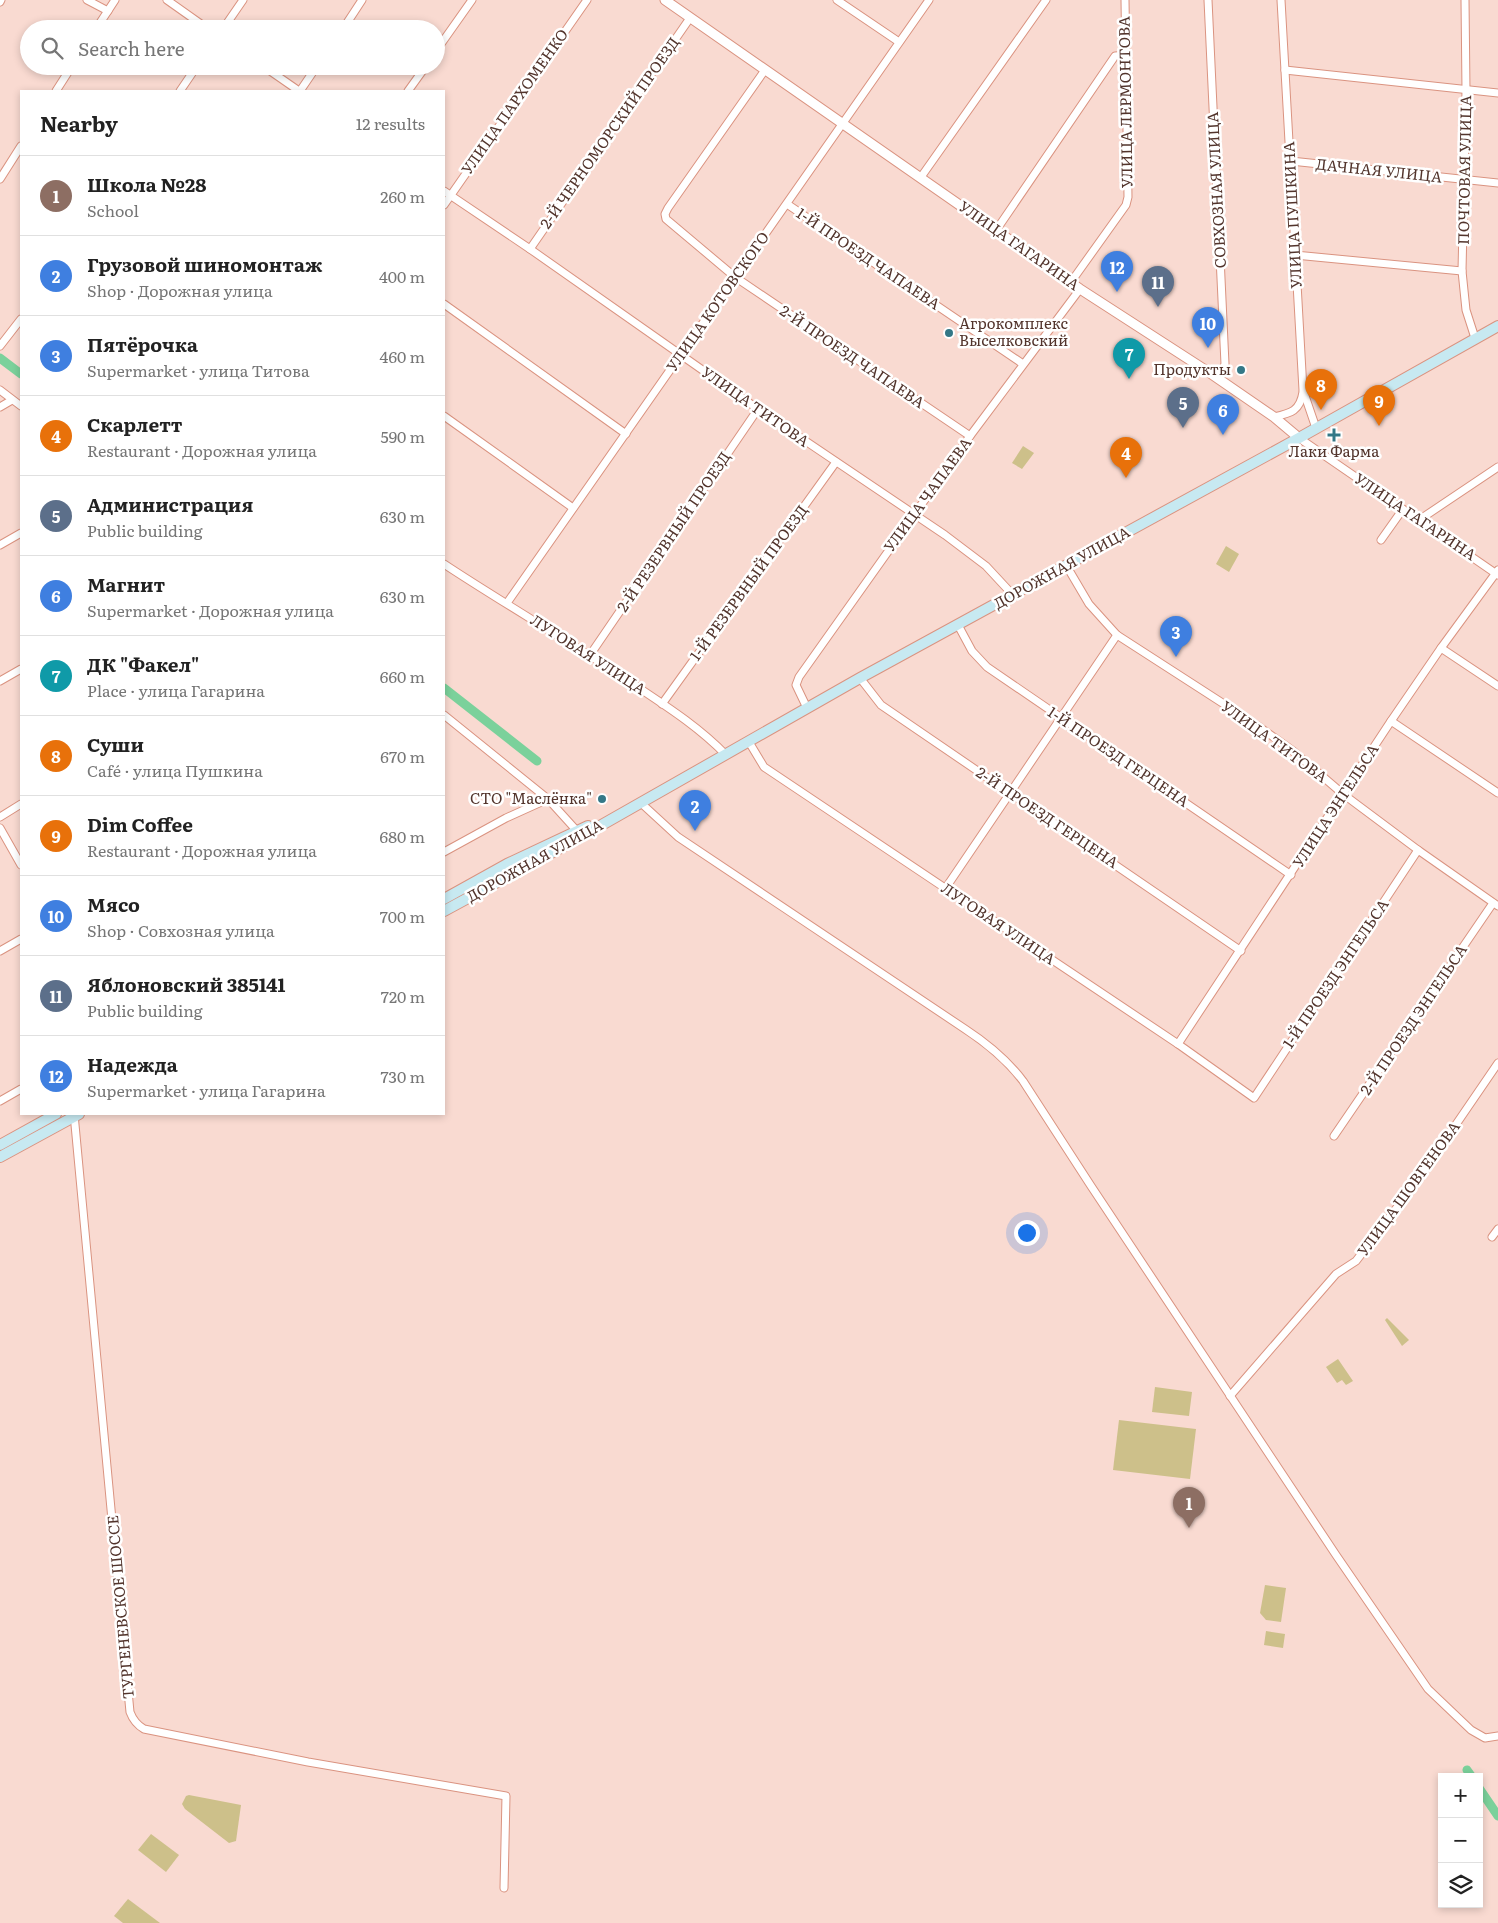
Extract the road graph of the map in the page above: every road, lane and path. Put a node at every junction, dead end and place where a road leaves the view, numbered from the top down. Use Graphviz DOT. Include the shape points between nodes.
graph roads {
  1 [pos="87,0"];
  2 [pos="115,0"];
  3 [pos="166,0"];
  4 [pos="243,0"];
  5 [pos="362,0"];
  6 [pos="472,0"];
  7 [pos="587,0"];
  8 [pos="665,0"];
  9 [pos="837,0"];
  10 [pos="929,0"];
  11 [pos="1046,0"];
  12 [pos="1125,0"];
  13 [pos="1208,0"];
  14 [pos="1281,0"];
  15 [pos="1465,0"];
  16 [pos="108,11"];
  17 [pos="690,18"];
  18 [pos="102,20"];
  19 [pos="195,20"];
  20 [pos="229,20"];
  21 [pos="349,20"];
  22 [pos="445,38"];
  23 [pos="899,42"];
  24 [pos="1127,54"];
  25 [pos="765,70"];
  26 [pos="1286,70"];
  27 [pos="66,75"];
  28 [pos="191,75"];
  29 [pos="276,75"];
  30 [pos="311,75"];
  31 [pos="420,75"];
  32 [pos="57,90"];
  33 [pos="181,90"];
  34 [pos="298,90"];
  35 [pos="300,90"];
  36 [pos="409,90"];
  37 [pos="1466,90"];
  38 [pos="1498,93"];
  39 [pos="844,123"];
  40 [pos="20,148"];
  41 [pos="1291,161"];
  42 [pos="921,177"];
  43 [pos="0,179"];
  44 [pos="1465,180"];
  45 [pos="1498,183"];
  46 [pos="445,192"];
  47 [pos="450,196"];
  48 [pos="445,204"];
  49 [pos="788,204"];
  50 [pos="997,229"];
  51 [pos="530,249"];
  52 [pos="1295,254"];
  53 [pos="1462,270"];
  54 [pos="734,277"];
  55 [pos="1071,282"];
  56 [pos="1080,289"];
  57 [pos="445,305"];
  58 [pos="20,320"];
  59 [pos="1498,326"];
  60 [pos="1475,338"];
  61 [pos="0,346"];
  62 [pos="680,354"];
  63 [pos="1023,364"];
  64 [pos="1218,379"];
  65 [pos="0,390"];
  66 [pos="1303,390"];
  67 [pos="12,400"];
  68 [pos="20,405"];
  69 [pos="0,407"];
  70 [pos="758,409"];
  71 [pos="445,417"];
  72 [pos="1274,417"];
  73 [pos="1316,428"];
  74 [pos="626,434"];
  75 [pos="970,436"];
  76 [pos="1299,438"];
  77 [pos="836,462"];
  78 [pos="1498,467"];
  79 [pos="573,508"];
  80 [pos="1403,509"];
  81 [pos="914,514"];
  82 [pos="1419,520"];
  83 [pos="20,534"];
  84 [pos="1381,540"];
  85 [pos="0,545"];
  86 [pos="445,565"];
  87 [pos="1066,565"];
  88 [pos="1497,572"];
  89 [pos="1012,594"];
  90 [pos="507,603"];
  91 [pos="958,625"];
  92 [pos="1117,635"];
  93 [pos="1441,648"];
  94 [pos="590,655"];
  95 [pos="20,670"];
  96 [pos="860,678"];
  97 [pos="0,681"];
  98 [pos="1498,686"];
  99 [pos="662,704"];
  100 [pos="807,708"];
  101 [pos="445,716"];
  102 [pos="1062,718"];
  103 [pos="1392,721"];
  104 [pos="749,742"];
  105 [pos="726,755"];
  106 [pos="1498,793"];
  107 [pos="1010,794"];
  108 [pos="1343,794"];
  109 [pos="548,798"];
  110 [pos="641,803"];
  111 [pos="20,805"];
  112 [pos="626,811"];
  113 [pos="0,817"];
  114 [pos="0,828"];
  115 [pos="577,831"];
  116 [pos="1418,850"];
  117 [pos="445,851"];
  118 [pos="20,863"];
  119 [pos="1291,875"];
  120 [pos="945,889"];
  121 [pos="445,897"];
  122 [pos="1496,904"];
  123 [pos="445,910"];
  124 [pos="20,940"];
  125 [pos="0,951"];
  126 [pos="1241,951"];
  127 [pos="1178,1044"];
  128 [pos="1498,1063"];
  129 [pos="20,1090"];
  130 [pos="1254,1098"];
  131 [pos="0,1101"];
  132 [pos="54,1115"];
  133 [pos="74,1115"];
  134 [pos="76,1115"];
  135 [pos="1334,1136"];
  136 [pos="0,1145"];
  137 [pos="0,1157"];
  138 [pos="1498,1229"];
  139 [pos="1492,1238"];
  140 [pos="1230,1396"];
  141 [pos="1498,1736"];
  142 [pos="504,1888"];
  1 -- 16 [label="street"];
  2 -- 16 [label="street"];
  3 -- 19 [label="street"];
  4 -- 20 [label="street"];
  5 -- 21 [label="street"];
  6 -- 22 [label="street"];
  7 -- 47 [label="street, УЛИЦА ПАРХОМЕНКО"];
  8 -- 17 [label="street, УЛИЦА ГАГАРИНА"];
  9 -- 23 [label="street"];
  10 -- 23 [label="street, УЛИЦА КОТОВСКОГО"];
  11 -- 42 [label="street"];
  12 -- 24 [label="street, УЛИЦА ЛЕРМОНТОВА"];
  13 -- 64 [label="street, СОВХОЗНАЯ УЛИЦА" via="1225,364"];
  14 -- 26 [label="street, УЛИЦА ПУШКИНА"];
  15 -- 37 [label="street, ПОЧТОВАЯ УЛИЦА"];
  16 -- 18 [label="street"];
  17 -- 25 [label="street, УЛИЦА ГАГАРИНА"];
  17 -- 51 [label="street, 2-Й ЧЕРНОМОРСКИЙ ПРОЕЗД"];
  23 -- 39 [label="street, УЛИЦА КОТОВСКОГО"];
  24 -- 50 [label="street" via="1115,56"];
  24 -- 55 [label="street, УЛИЦА ЛЕРМОНТОВА" via="1128,197 1126,205"];
  25 -- 39 [label="street, УЛИЦА ГАГАРИНА"];
  25 -- 54 [label="street, 2-Й ПРОЕЗД ЧАПАЕВА" via="665,214 669,223"];
  26 -- 37 [label="street"];
  26 -- 41 [label="street, УЛИЦА ПУШКИНА"];
  27 -- 32 [label="street"];
  28 -- 33 [label="street"];
  29 -- 34 [label="street"];
  30 -- 35 [label="street"];
  31 -- 36 [label="street"];
  37 -- 38 [label="street"];
  37 -- 44 [label="street, ПОЧТОВАЯ УЛИЦА"];
  39 -- 42 [label="street, УЛИЦА ГАГАРИНА"];
  39 -- 49 [label="street, УЛИЦА КОТОВСКОГО"];
  40 -- 43 [label="street"];
  41 -- 44 [label="street, ДАЧНАЯ УЛИЦА"];
  41 -- 52 [label="street, УЛИЦА ПУШКИНА"];
  42 -- 50 [label="street, УЛИЦА ГАГАРИНА"];
  44 -- 45 [label="street, ДАЧНАЯ УЛИЦА"];
  44 -- 53 [label="street, ПОЧТОВАЯ УЛИЦА"];
  46 -- 47 [label="street, УЛИЦА ТИТОВА"];
  47 -- 48 [label="street, УЛИЦА ПАРХОМЕНКО"];
  47 -- 51 [label="street, УЛИЦА ТИТОВА"];
  49 -- 54 [label="street, УЛИЦА КОТОВСКОГО"];
  49 -- 63 [label="street, 1-Й ПРОЕЗД ЧАПАЕВА"];
  50 -- 55 [label="street, УЛИЦА ГАГАРИНА"];
  51 -- 62 [label="street, УЛИЦА ТИТОВА"];
  52 -- 53 [label="street"];
  52 -- 66 [label="street, УЛИЦА ПУШКИНА"];
  53 -- 60 [label="street, ПОЧТОВАЯ УЛИЦА" via="1466,310"];
  54 -- 62 [label="street, УЛИЦА КОТОВСКОГО"];
  54 -- 75 [label="street, 2-Й ПРОЕЗД ЧАПАЕВА"];
  55 -- 56 [label="street, УЛИЦА ГАГАРИНА"];
  56 -- 63 [label="street, УЛИЦА ЧАПАЕВА"];
  56 -- 64 [label="street, УЛИЦА ГАГАРИНА"];
  57 -- 74 [label="street"];
  58 -- 61 [label="street"];
  59 -- 60 [label="main road, ДОРОЖНАЯ УЛИЦА"];
  60 -- 73 [label="main road, ДОРОЖНАЯ УЛИЦА"];
  62 -- 70 [label="street, УЛИЦА ТИТОВА"];
  62 -- 74 [label="street, УЛИЦА КОТОВСКОГО"];
  63 -- 75 [label="street, УЛИЦА ЧАПАЕВА"];
  64 -- 72 [label="street, УЛИЦА ГАГАРИНА"];
  65 -- 67 [label="street"];
  66 -- 72 [label="street" via="1301,404 1290,413"];
  66 -- 73 [label="street, УЛИЦА ПУШКИНА"];
  67 -- 68 [label="street"];
  67 -- 69 [label="street"];
  70 -- 77 [label="street, УЛИЦА ТИТОВА"];
  70 -- 94 [label="street, 2-Й РЕЗЕРВНЫЙ ПРОЕЗД"];
  71 -- 79 [label="street"];
  72 -- 76 [label="street, УЛИЦА ГАГАРИНА"];
  73 -- 76 [label="main road, ДОРОЖНАЯ УЛИЦА"];
  74 -- 79 [label="street, УЛИЦА КОТОВСКОГО"];
  75 -- 81 [label="street, УЛИЦА ЧАПАЕВА"];
  76 -- 80 [label="street, УЛИЦА ГАГАРИНА"];
  76 -- 87 [label="main road, ДОРОЖНАЯ УЛИЦА"];
  77 -- 81 [label="street, УЛИЦА ТИТОВА"];
  77 -- 99 [label="street, 1-Й РЕЗЕРВНЫЙ ПРОЕЗД"];
  78 -- 82 [label="street"];
  79 -- 90 [label="street, УЛИЦА КОТОВСКОГО"];
  80 -- 82 [label="street, УЛИЦА ГАГАРИНА"];
  80 -- 84 [label="street"];
  81 -- 89 [label="street, УЛИЦА ТИТОВА" via="986,566"];
  81 -- 100 [label="street, УЛИЦА ЧАПАЕВА" via="798,677 796,685"];
  82 -- 88 [label="street, УЛИЦА ГАГАРИНА"];
  83 -- 85 [label="street"];
  86 -- 90 [label="street, ЛУГОВАЯ УЛИЦА"];
  87 -- 89 [label="main road, ДОРОЖНАЯ УЛИЦА"];
  87 -- 92 [label="street, УЛИЦА ТИТОВА" via="1089,604"];
  88 -- 93 [label="street, УЛИЦА ЭНГЕЛЬСА"];
  89 -- 91 [label="main road, ДОРОЖНАЯ УЛИЦА"];
  90 -- 94 [label="street, ЛУГОВАЯ УЛИЦА"];
  91 -- 96 [label="main road, ДОРОЖНАЯ УЛИЦА"];
  91 -- 102 [label="street, 1-Й ПРОЕЗД ГЕРЦЕНА" via="972,651 987,667"];
  92 -- 102 [label="street"];
  92 -- 108 [label="street, УЛИЦА ТИТОВА" via="1258,726"];
  93 -- 98 [label="street"];
  93 -- 103 [label="street, УЛИЦА ЭНГЕЛЬСА"];
  94 -- 99 [label="street, ЛУГОВАЯ УЛИЦА"];
  95 -- 97 [label="street"];
  96 -- 100 [label="main road, ДОРОЖНАЯ УЛИЦА"];
  96 -- 107 [label="street, 2-Й ПРОЕЗД ГЕРЦЕНА" via="881,705"];
  99 -- 105 [label="street, ЛУГОВАЯ УЛИЦА" via="706,735"];
  100 -- 104 [label="main road, ДОРОЖНАЯ УЛИЦА"];
  101 -- 109 [label="street"];
  102 -- 107 [label="street"];
  102 -- 119 [label="street, 1-Й ПРОЕЗД ГЕРЦЕНА"];
  103 -- 106 [label="street"];
  103 -- 108 [label="street, УЛИЦА ЭНГЕЛЬСА"];
  104 -- 105 [label="main road, ДОРОЖНАЯ УЛИЦА"];
  104 -- 120 [label="street, ЛУГОВАЯ УЛИЦА" via="764,767"];
  105 -- 110 [label="main road, ДОРОЖНАЯ УЛИЦА"];
  107 -- 120 [label="street"];
  107 -- 126 [label="street, 2-Й ПРОЕЗД ГЕРЦЕНА"];
  108 -- 116 [label="street, УЛИЦА ТИТОВА"];
  108 -- 119 [label="street, УЛИЦА ЭНГЕЛЬСА"];
  109 -- 115 [label="street"];
  109 -- 117 [label="street"];
  110 -- 112 [label="main road, ДОРОЖНАЯ УЛИЦА"];
  110 -- 140 [label="street" via="678,837 966,1029 1011,1065"];
  111 -- 113 [label="street"];
  112 -- 115 [label="main road, ДОРОЖНАЯ УЛИЦА"];
  112 -- 123 [label="main road, ДОРОЖНАЯ УЛИЦА"];
  114 -- 118 [label="street"];
  115 -- 121 [label="main road, ДОРОЖНАЯ УЛИЦА"];
  116 -- 122 [label="street, УЛИЦА ТИТОВА"];
  116 -- 130 [label="street, 1-Й ПРОЕЗД ЭНГЕЛЬСА"];
  119 -- 126 [label="street, УЛИЦА ЭНГЕЛЬСА"];
  120 -- 127 [label="street, ЛУГОВАЯ УЛИЦА"];
  122 -- 135 [label="street, 2-Й ПРОЕЗД ЭНГЕЛЬСА"];
  124 -- 125 [label="street"];
  126 -- 127 [label="street, УЛИЦА ЭНГЕЛЬСА"];
  127 -- 130 [label="street, ЛУГОВАЯ УЛИЦА"];
  128 -- 140 [label="street, УЛИЦА ШОВГЕНОВА" via="1418,1180 1356,1261 1336,1274"];
  129 -- 131 [label="street"];
  132 -- 136 [label="main road"];
  133 -- 137 [label="main road"];
  134 -- 142 [label="street, ТУРГЕНЕВСКОЕ ШОССЕ" via="133,1719 144,1729 506,1796"];
  138 -- 139 [label="street"];
  140 -- 141 [label="street" via="1428,1690 1485,1738"];
}
